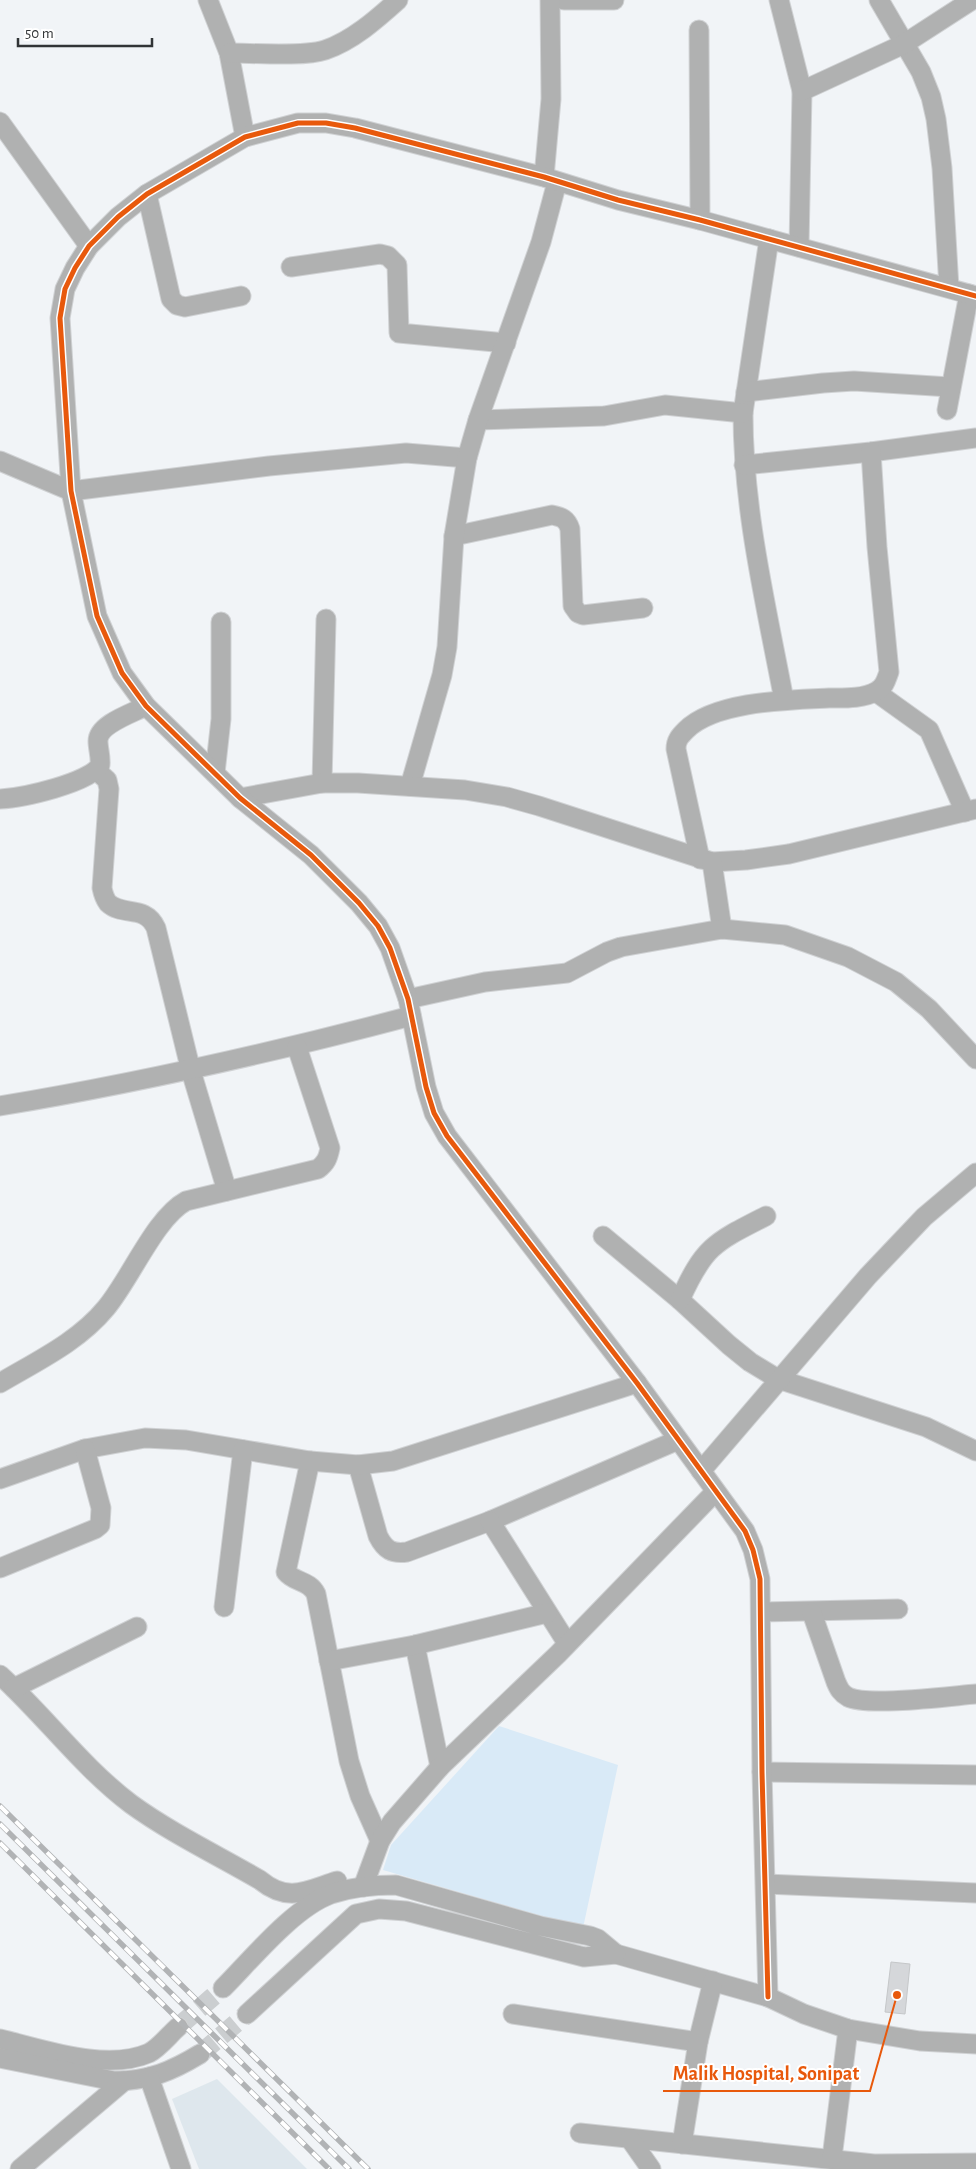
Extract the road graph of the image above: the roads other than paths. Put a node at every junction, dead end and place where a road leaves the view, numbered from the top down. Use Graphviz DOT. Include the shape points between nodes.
graph roads {
  1 [pos="208,0"];
  2 [pos="398,0"];
  3 [pos="550,0"];
  4 [pos="564,0"];
  5 [pos="614,0"];
  6 [pos="780,0"];
  7 [pos="879,0"];
  8 [pos="972,0"];
  9 [pos="383,7"];
  10 [pos="699,30"];
  11 [pos="904,44"];
  12 [pos="229,54"];
  13 [pos="802,91"];
  14 [pos="0,122"];
  15 [pos="245,137"];
  16 [pos="550,180"];
  17 [pos="147,194"];
  18 [pos="700,220"];
  19 [pos="769,239"];
  20 [pos="89,246"];
  21 [pos="799,247"];
  22 [pos="291,267"];
  23 [pos="948,288"];
  24 [pos="972,295"];
  25 [pos="240,296"];
  26 [pos="506,343"];
  27 [pos="950,387"];
  28 [pos="746,392"];
  29 [pos="946,410"];
  30 [pos="742,413"];
  31 [pos="478,420"];
  32 [pos="976,438"];
  33 [pos="871,452"];
  34 [pos="467,458"];
  35 [pos="0,461"];
  36 [pos="744,465"];
  37 [pos="71,491"];
  38 [pos="454,536"];
  39 [pos="643,608"];
  40 [pos="326,619"];
  41 [pos="221,622"];
  42 [pos="876,692"];
  43 [pos="784,700"];
  44 [pos="146,706"];
  45 [pos="97,771"];
  46 [pos="215,773"];
  47 [pos="322,783"];
  48 [pos="410,786"];
  49 [pos="240,798"];
  50 [pos="0,800"];
  51 [pos="970,810"];
  52 [pos="706,860"];
  53 [pos="722,929"];
  54 [pos="410,1008"];
  55 [pos="297,1047"];
  56 [pos="976,1059"];
  57 [pos="190,1071"];
  58 [pos="0,1106"];
  59 [pos="976,1173"];
  60 [pos="227,1191"];
  61 [pos="766,1216"];
  62 [pos="603,1236"];
  63 [pos="680,1300"];
  64 [pos="778,1379"];
  65 [pos="0,1383"];
  66 [pos="637,1383"];
  67 [pos="678,1440"];
  68 [pos="85,1449"];
  69 [pos="243,1450"];
  70 [pos="976,1451"];
  71 [pos="310,1462"];
  72 [pos="358,1465"];
  73 [pos="701,1471"];
  74 [pos="0,1479"];
  75 [pos="715,1492"];
  76 [pos="490,1521"];
  77 [pos="0,1568"];
  78 [pos="224,1607"];
  79 [pos="898,1609"];
  80 [pos="760,1612"];
  81 [pos="547,1613"];
  82 [pos="812,1613"];
  83 [pos="137,1627"];
  84 [pos="567,1644"];
  85 [pos="415,1645"];
  86 [pos="329,1661"];
  87 [pos="0,1675"];
  88 [pos="14,1688"];
  89 [pos="976,1694"];
  90 [pos="440,1767"];
  91 [pos="762,1772"];
  92 [pos="976,1775"];
  93 [pos="380,1840"];
  94 [pos="366,1878"];
  95 [pos="766,1884"];
  96 [pos="976,1894"];
  97 [pos="616,1954"];
  98 [pos="713,1981"];
  99 [pos="222,1988"];
  100 [pos="768,1997"];
  101 [pos="247,2014"];
  102 [pos="513,2014"];
  103 [pos="178,2027"];
  104 [pos="848,2030"];
  105 [pos="0,2039"];
  106 [pos="698,2042"];
  107 [pos="976,2044"];
  108 [pos="200,2054"];
  109 [pos="0,2058"];
  110 [pos="149,2077"];
  111 [pos="124,2081"];
  112 [pos="580,2133"];
  113 [pos="630,2139"];
  114 [pos="682,2144"];
  115 [pos="832,2158"];
  116 [pos="976,2163"];
  117 [pos="924,2167"];
  118 [pos="20,2169"];
  119 [pos="182,2169"];
  120 [pos="651,2169"];
  1 -- 12 [label="street"];
  2 -- 9 [label="street"];
  3 -- 16 [label="street"];
  4 -- 5 [label="street"];
  6 -- 13 [label="street"];
  7 -- 11 [label="street"];
  8 -- 11 [label="street"];
  9 -- 12 [label="street" via="340,44 323,51"];
  10 -- 18 [label="street"];
  11 -- 13 [label="street"];
  11 -- 23 [label="street" via="921,72 936,119 942,168"];
  12 -- 15 [label="street"];
  13 -- 21 [label="street"];
  14 -- 20 [label="street"];
  15 -- 16 [label="street" via="298,123 326,123 356,128"];
  15 -- 17 [label="street"];
  16 -- 18 [label="street"];
  16 -- 26 [label="street" via="541,242"];
  17 -- 20 [label="street"];
  17 -- 25 [label="street" via="171,299 185,307"];
  18 -- 19 [label="street"];
  19 -- 21 [label="street"];
  19 -- 28 [label="street"];
  20 -- 37 [label="street" via="65,290 60,318"];
  21 -- 23 [label="street"];
  22 -- 26 [label="street" via="380,254 388,256 397,265 399,333"];
  23 -- 24 [label="street"];
  24 -- 27 [label="street"];
  26 -- 31 [label="street"];
  27 -- 28 [label="street" via="854,381"];
  27 -- 29 [label="street"];
  28 -- 30 [label="street"];
  30 -- 31 [label="street" via="664,404 604,416"];
  30 -- 36 [label="street"];
  31 -- 34 [label="street"];
  32 -- 33 [label="street"];
  33 -- 36 [label="street"];
  33 -- 42 [label="street" via="889,672 884,685"];
  34 -- 37 [label="street" via="406,454 269,466"];
  34 -- 38 [label="street"];
  35 -- 37 [label="street"];
  36 -- 43 [label="street"];
  37 -- 44 [label="street" via="97,616 122,673"];
  38 -- 39 [label="street" via="552,516 562,517 570,529 573,606 578,613 583,616"];
  38 -- 48 [label="street" via="446,656"];
  40 -- 47 [label="street"];
  41 -- 46 [label="street" via="220,719"];
  42 -- 43 [label="street" via="857,697"];
  42 -- 51 [label="street" via="929,730"];
  43 -- 52 [label="street" via="717,712 696,721 678,738 676,749"];
  44 -- 45 [label="street" via="105,727 100,733 100,765"];
  44 -- 46 [label="street"];
  45 -- 50 [label="street" via="22,797"];
  45 -- 57 [label="street" via="107,780 109,789 102,888 108,903 152,918"];
  46 -- 49 [label="street"];
  47 -- 48 [label="street"];
  47 -- 49 [label="street"];
  48 -- 52 [label="street" via="507,797"];
  49 -- 54 [label="street" via="311,855 378,926 390,948"];
  51 -- 52 [label="street" via="788,854 746,860"];
  52 -- 53 [label="street"];
  53 -- 54 [label="street" via="621,947 567,973 485,982"];
  53 -- 56 [label="street" via="785,935 848,957 896,982 929,1009"];
  54 -- 55 [label="street"];
  54 -- 66 [label="street" via="426,1087 446,1136"];
  55 -- 57 [label="street"];
  55 -- 60 [label="street" via="330,1148 328,1158 318,1169"];
  57 -- 58 [label="street"];
  57 -- 60 [label="street"];
  59 -- 64 [label="street" via="911,1230"];
  60 -- 65 [label="street" via="175,1207 128,1277 92,1323 70,1341"];
  61 -- 63 [label="street" via="713,1246 694,1269"];
  62 -- 63 [label="street"];
  63 -- 64 [label="street" via="736,1351"];
  64 -- 70 [label="street" via="926,1427"];
  64 -- 73 [label="street"];
  66 -- 67 [label="street"];
  66 -- 72 [label="street" via="393,1461"];
  67 -- 73 [label="street"];
  67 -- 76 [label="street"];
  68 -- 69 [label="street" via="145,1438 186,1440"];
  68 -- 74 [label="street"];
  68 -- 77 [label="street" via="101,1508 100,1524 95,1529"];
  69 -- 71 [label="street"];
  69 -- 78 [label="street"];
  71 -- 72 [label="street"];
  71 -- 86 [label="street" via="286,1572 292,1578 307,1583 316,1594"];
  72 -- 76 [label="street" via="378,1536 390,1551 408,1552"];
  73 -- 75 [label="street"];
  75 -- 80 [label="street" via="745,1531 753,1550 760,1579"];
  75 -- 84 [label="street"];
  76 -- 81 [label="street"];
  79 -- 82 [label="street"];
  80 -- 82 [label="street"];
  80 -- 91 [label="street"];
  81 -- 84 [label="street"];
  81 -- 85 [label="street"];
  82 -- 89 [label="street" via="836,1682 841,1692 850,1698 891,1700"];
  83 -- 88 [label="street"];
  84 -- 90 [label="street"];
  85 -- 86 [label="street"];
  85 -- 90 [label="street"];
  86 -- 93 [label="street" via="349,1761 360,1796"];
  87 -- 88 [label="street"];
  88 -- 94 [label="street" via="131,1803 269,1888 293,1895"];
  90 -- 93 [label="street"];
  91 -- 92 [label="street"];
  91 -- 95 [label="street"];
  93 -- 94 [label="street"];
  94 -- 97 [label="street" via="540,1926 590,1936"];
  94 -- 99 [label="street" via="301,1911"];
  95 -- 96 [label="street"];
  95 -- 100 [label="street"];
  97 -- 98 [label="street"];
  97 -- 101 [label="street" via="584,1957 406,1911 379,1909 356,1914"];
  98 -- 100 [label="street"];
  98 -- 106 [label="street"];
  100 -- 104 [label="street"];
  102 -- 106 [label="street"];
  103 -- 105 [label="street" via="150,2052 110,2060 86,2059"];
  104 -- 107 [label="street" via="920,2041"];
  104 -- 115 [label="street"];
  106 -- 114 [label="street"];
  108 -- 110 [label="street" via="177,2068"];
  109 -- 111 [label="street"];
  110 -- 111 [label="street"];
  110 -- 119 [label="street"];
  111 -- 118 [label="street"];
  112 -- 113 [label="street"];
  113 -- 114 [label="street"];
  113 -- 120 [label="street"];
  114 -- 115 [label="street"];
  115 -- 117 [label="street"];
  116 -- 117 [label="street"];
}
